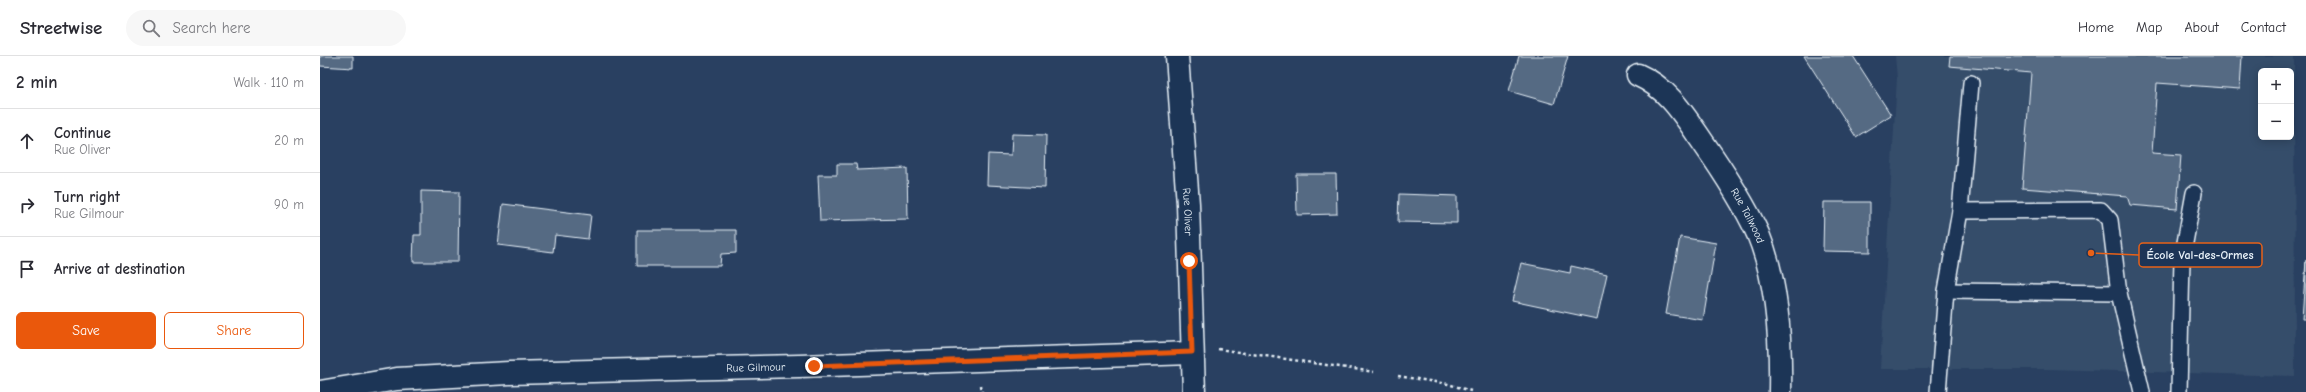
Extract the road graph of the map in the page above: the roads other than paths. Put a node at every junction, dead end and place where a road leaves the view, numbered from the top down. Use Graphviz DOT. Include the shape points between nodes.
graph roads {
  1 [pos="1177,56"];
  2 [pos="1638,75"];
  3 [pos="1971,83"];
  4 [pos="2194,193"];
  5 [pos="1960,211"];
  6 [pos="1946,291"];
  7 [pos="2119,293"];
  8 [pos="1192,352"];
  9 [pos="320,392"];
  10 [pos="1194,392"];
  11 [pos="1780,392"];
  12 [pos="1938,392"];
  13 [pos="2142,392"];
  14 [pos="2179,392"];
  1 -- 8 [label="street, Rue Oliver" via="1188,197"];
  2 -- 11 [label="street, Rue Tallwood" via="1666,93 1687,118 1726,174 1758,235 1770,272 1774,297"];
  3 -- 5 [label="lane"];
  4 -- 14 [label="lane" via="2182,259"];
  5 -- 6 [label="lane"];
  5 -- 7 [label="lane" via="2101,210 2110,220"];
  6 -- 7 [label="lane"];
  6 -- 12 [label="lane"];
  7 -- 13 [label="lane"];
  8 -- 9 [label="street, Rue Gilmour" via="807,366 509,373 397,379"];
  8 -- 10 [label="street, Rue Oliver"];
}
